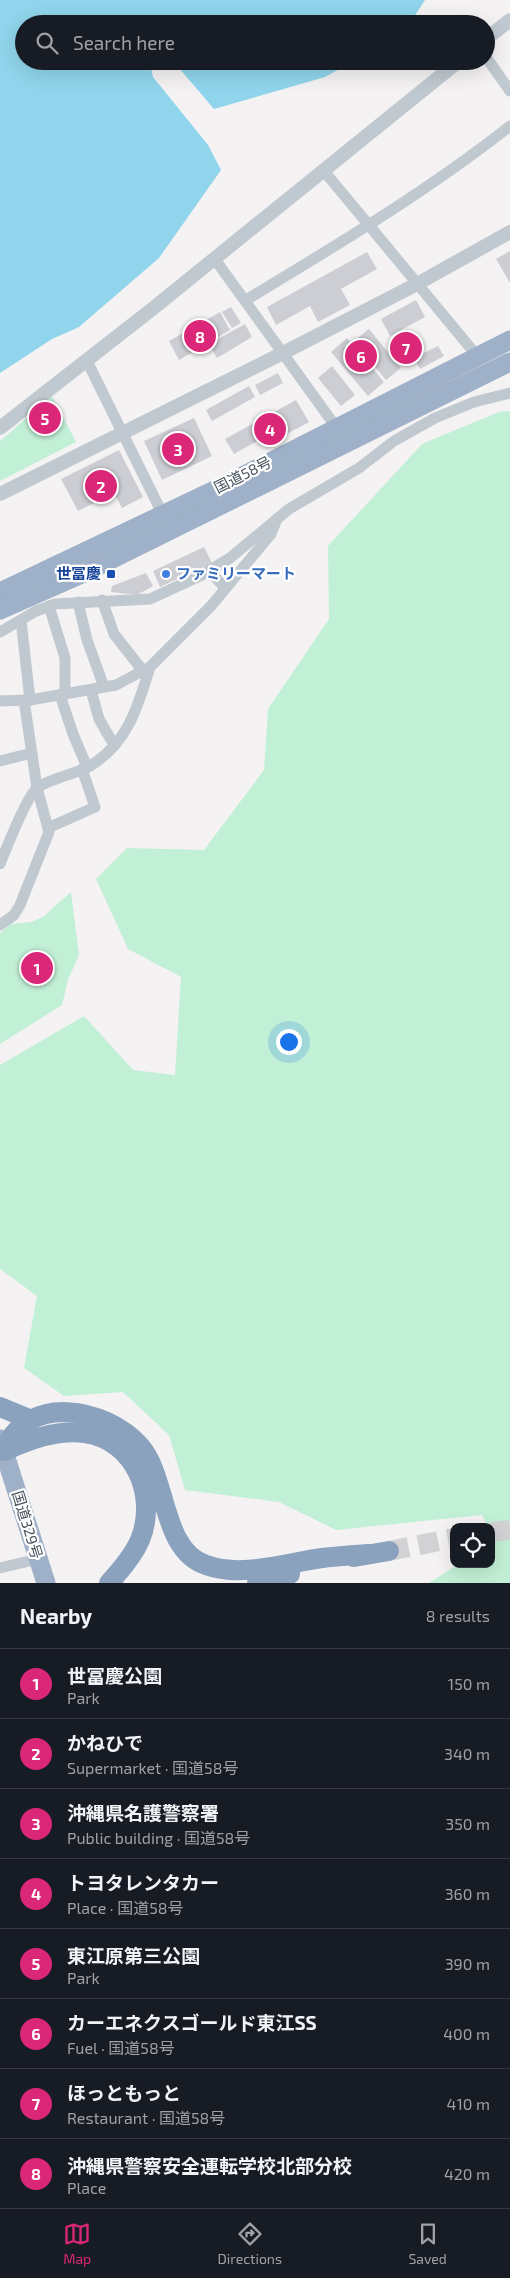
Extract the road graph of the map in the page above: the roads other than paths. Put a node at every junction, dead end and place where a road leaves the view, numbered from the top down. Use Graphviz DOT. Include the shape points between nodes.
graph roads {
  1 [pos="510,20"];
  2 [pos="495,32"];
  3 [pos="495,69"];
  4 [pos="448,70"];
  5 [pos="510,91"];
  6 [pos="510,126"];
  7 [pos="324,171"];
  8 [pos="368,226"];
  9 [pos="510,232"];
  10 [pos="214,258"];
  11 [pos="417,284"];
  12 [pos="246,300"];
  13 [pos="510,340"];
  14 [pos="283,353"];
  15 [pos="478,358"];
  16 [pos="86,359"];
  17 [pos="510,362"];
  18 [pos="510,393"];
  19 [pos="336,427"];
  20 [pos="0,428"];
  21 [pos="122,432"];
  22 [pos="0,494"];
  23 [pos="163,515"];
  24 [pos="278,518"];
  25 [pos="209,570"];
  26 [pos="225,588"];
  27 [pos="0,592"];
  28 [pos="102,600"];
  29 [pos="78,602"];
  30 [pos="48,606"];
  31 [pos="0,610"];
  32 [pos="21,620"];
  33 [pos="0,632"];
  34 [pos="147,669"];
  35 [pos="104,687"];
  36 [pos="90,690"];
  37 [pos="63,694"];
  38 [pos="27,700"];
  39 [pos="0,701"];
  40 [pos="114,745"];
  41 [pos="32,754"];
  42 [pos="0,761"];
  43 [pos="84,768"];
  44 [pos="37,788"];
  45 [pos="28,804"];
  46 [pos="42,810"];
  47 [pos="48,828"];
  48 [pos="0,864"];
  49 [pos="0,925"];
  50 [pos="0,1407"];
  51 [pos="29,1419"];
  52 [pos="2,1445"];
  53 [pos="389,1551"];
  54 [pos="368,1554"];
  55 [pos="38,1559"];
  56 [pos="0,1568"];
  57 [pos="261,1582"];
  58 [pos="46,1583"];
  59 [pos="109,1583"];
  1 -- 2 [label="street"];
  3 -- 5 [label="street"];
  4 -- 7 [label="street"];
  6 -- 8 [label="street" via="458,166"];
  7 -- 8 [label="street"];
  7 -- 10 [label="street"];
  8 -- 11 [label="street"];
  8 -- 12 [label="street"];
  9 -- 11 [label="street"];
  10 -- 12 [label="street"];
  10 -- 16 [label="street"];
  11 -- 14 [label="street"];
  11 -- 15 [label="street"];
  12 -- 14 [label="street"];
  13 -- 15 [label="highway, 国道58号"];
  14 -- 19 [label="street"];
  14 -- 21 [label="street"];
  15 -- 19 [label="highway, 国道58号"];
  16 -- 20 [label="street"];
  16 -- 21 [label="street"];
  17 -- 31 [label="highway, 国道58号" via="86,572"];
  18 -- 24 [label="street" via="474,402 435,418 394,441 359,468"];
  19 -- 23 [label="highway, 国道58号"];
  21 -- 22 [label="street"];
  21 -- 23 [label="street"];
  23 -- 27 [label="highway, 国道58号"];
  24 -- 25 [label="street" via="230,558"];
  24 -- 26 [label="street" via="271,534"];
  25 -- 26 [label="street"];
  25 -- 28 [label="street" via="150,599"];
  26 -- 34 [label="street"];
  28 -- 29 [label="street"];
  28 -- 34 [label="street" via="114,634"];
  29 -- 30 [label="street"];
  29 -- 35 [label="street" via="87,640"];
  30 -- 32 [label="street"];
  30 -- 37 [label="street" via="65,658"];
  32 -- 33 [label="street"];
  32 -- 38 [label="street"];
  34 -- 35 [label="street" via="116,685"];
  34 -- 40 [label="street" via="134,718"];
  35 -- 36 [label="street"];
  36 -- 37 [label="street"];
  36 -- 40 [label="street"];
  37 -- 38 [label="street"];
  37 -- 43 [label="street"];
  38 -- 39 [label="street"];
  38 -- 41 [label="street"];
  40 -- 43 [label="street"];
  41 -- 42 [label="street"];
  41 -- 44 [label="street"];
  43 -- 44 [label="street"];
  43 -- 47 [label="street" via="95,807"];
  44 -- 45 [label="street"];
  44 -- 46 [label="street"];
  45 -- 46 [label="street"];
  45 -- 48 [label="street"];
  46 -- 47 [label="street"];
  47 -- 49 [label="street" via="20,905 14,915"];
  50 -- 51 [label="highway"];
  51 -- 52 [label="highway"];
  51 -- 54 [label="highway" via="58,1413 83,1413 97,1416 131,1438 145,1453 155,1472 175,1533 186,1551 206,1565 251,1569 324,1557"];
  52 -- 55 [label="highway, 国道329号"];
  52 -- 59 [label="highway" via="72,1433 97,1436 126,1454 143,1483 146,1518 135,1549"];
  53 -- 54 [label="highway"];
  54 -- 57 [label="highway"];
  55 -- 56 [label="street"];
  55 -- 58 [label="highway, 国道329号"];
}
